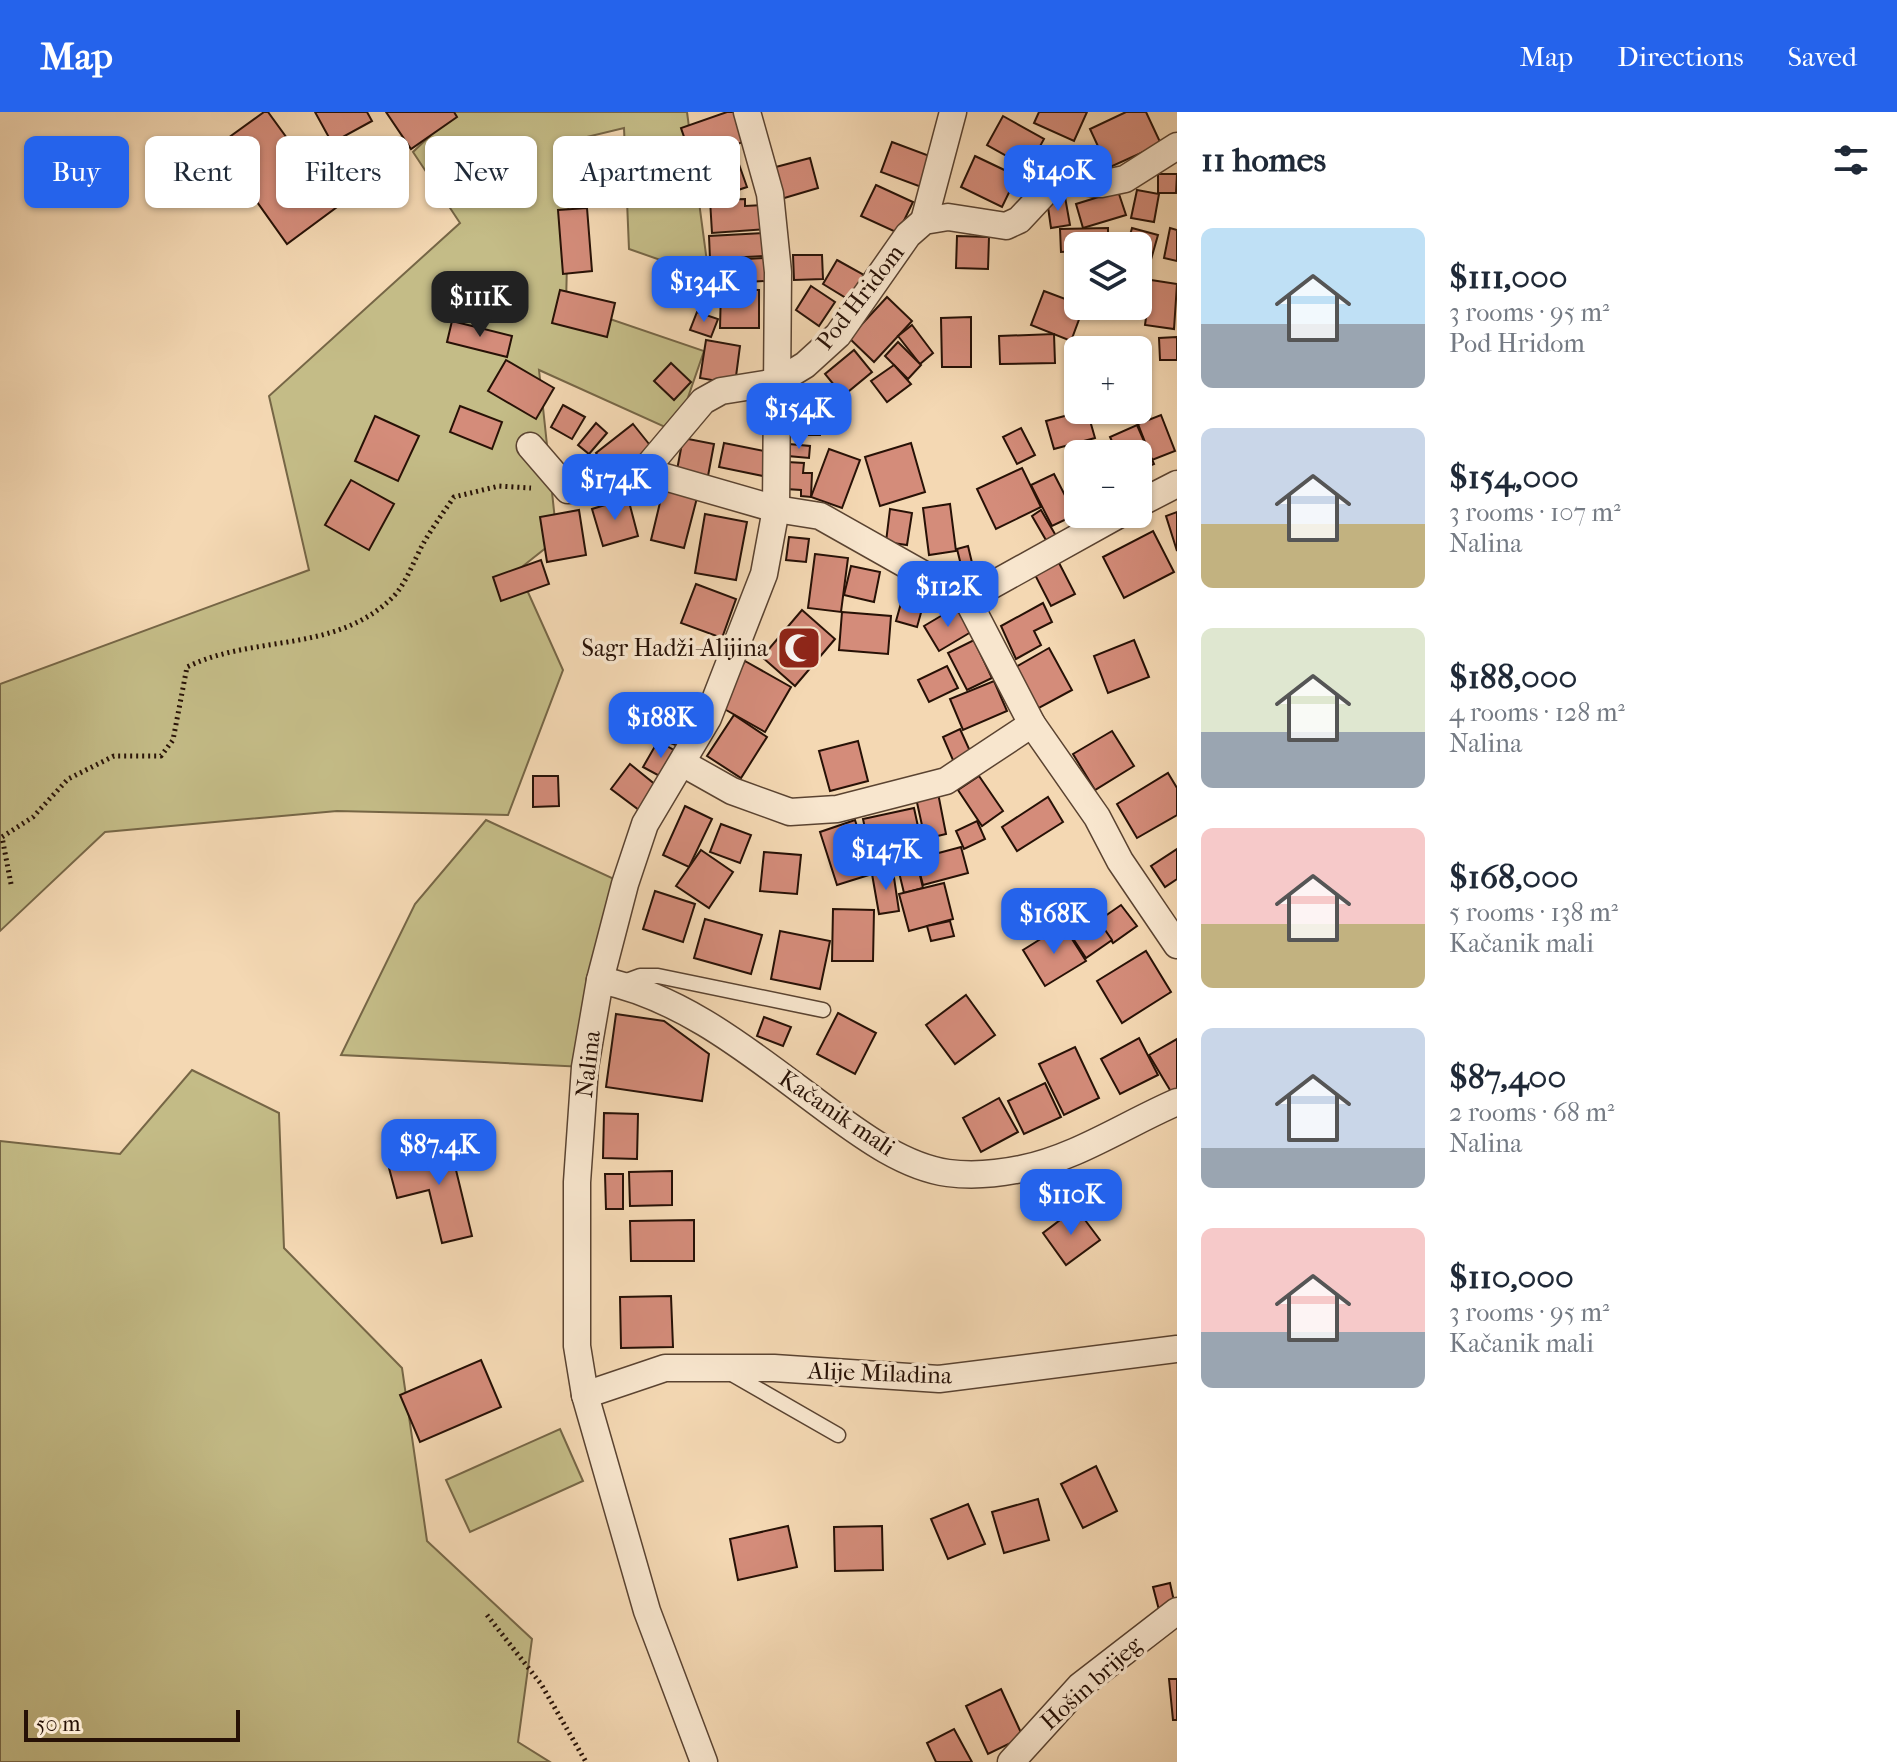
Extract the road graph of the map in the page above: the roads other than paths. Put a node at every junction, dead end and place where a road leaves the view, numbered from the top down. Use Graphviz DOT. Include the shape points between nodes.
graph roads {
  1 [pos="747,112"];
  2 [pos="953,112"];
  3 [pos="1177,146"];
  4 [pos="924,221"];
  5 [pos="777,382"];
  6 [pos="530,446"];
  7 [pos="644,471"];
  8 [pos="1177,484"];
  9 [pos="1152,497"];
  10 [pos="776,509"];
  11 [pos="1095,528"];
  12 [pos="967,599"];
  13 [pos="1032,724"];
  14 [pos="684,764"];
  15 [pos="1177,945"];
  16 [pos="609,982"];
  17 [pos="823,1010"];
  18 [pos="1177,1102"];
  19 [pos="1177,1349"];
  20 [pos="723,1368"];
  21 [pos="585,1395"];
  22 [pos="838,1435"];
  23 [pos="1177,1611"];
  24 [pos="704,1762"];
  25 [pos="1011,1762"];
  1 -- 5 [label="street, Nalina" via="770,194 778,272"];
  2 -- 4 [label="street"];
  3 -- 4 [label="street" via="1125,179 1101,184 1065,180 1006,226 948,217"];
  4 -- 5 [label="street, Pod Hridom" via="908,235 838,335"];
  5 -- 7 [label="street, Pod Hridom" via="721,391 703,401"];
  5 -- 10 [label="street, Nalina"];
  6 -- 7 [label="street, Pod Hridom" via="568,490 612,488"];
  7 -- 10 [label="street"];
  8 -- 9 [label="street"];
  10 -- 12 [label="street" via="820,516"];
  10 -- 14 [label="street, Nalina" via="764,574 708,718"];
  11 -- 12 [label="street"];
  12 -- 13 [label="street"];
  13 -- 14 [label="street" via="946,781 837,809 790,812 732,791"];
  13 -- 15 [label="street"];
  14 -- 16 [label="street, Nalina" via="645,824 625,884"];
  16 -- 17 [label="lane" via="658,976"];
  16 -- 18 [label="street, Kačanik mali" via="674,1006 719,1031 866,1138 946,1173 983,1175 1045,1163"];
  16 -- 21 [label="street, Nalina" via="585,1067 577,1182 577,1346"];
  19 -- 20 [label="street, Alije Miladina" via="939,1379"];
  20 -- 21 [label="street, Alije Miladina" via="665,1368"];
  20 -- 22 [label="lane"];
  21 -- 24 [label="street, Nalina" via="647,1611"];
  23 -- 25 [label="street, Hošin brijeg" via="1080,1686"];
}
